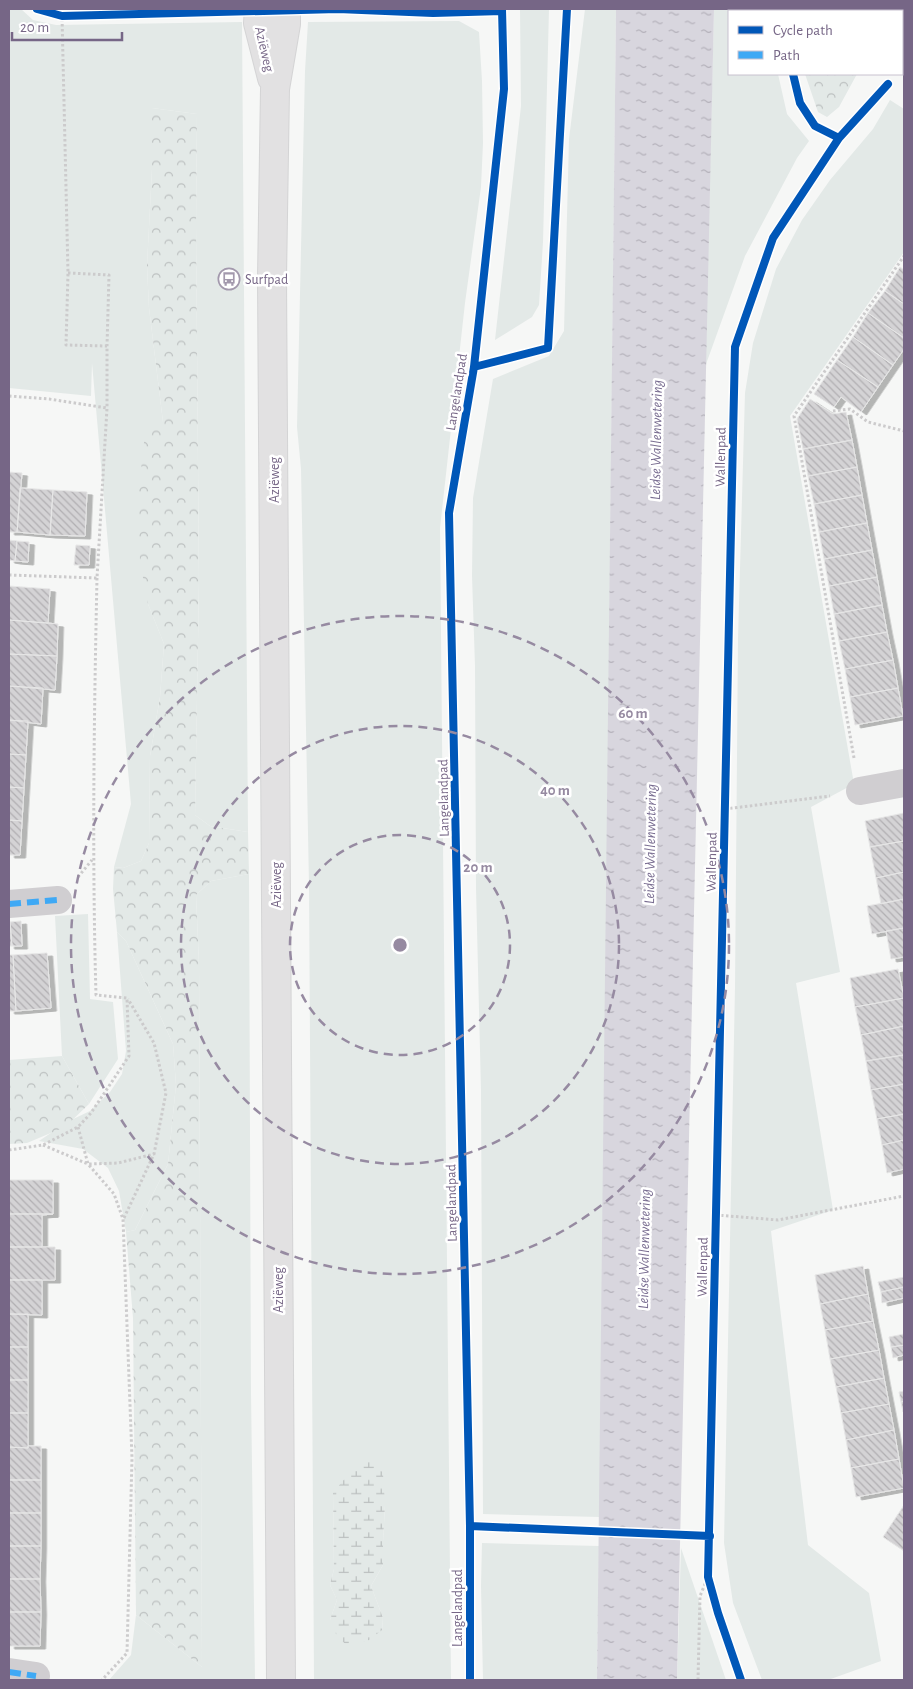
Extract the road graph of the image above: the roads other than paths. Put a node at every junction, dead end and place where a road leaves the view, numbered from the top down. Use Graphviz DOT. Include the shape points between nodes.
graph roads {
  1 [pos="259,16"];
  2 [pos="286,16"];
  3 [pos="275,89"];
  4 [pos="904,783"];
  5 [pos="860,791"];
  6 [pos="58,900"];
  7 [pos="9,904"];
  8 [pos="9,1672"];
  9 [pos="36,1676"];
  10 [pos="281,1680"];
  1 -- 3 [label="main road, Aziëweg"];
  2 -- 3 [label="main road, Aziëweg"];
  3 -- 10 [label="main road, Aziëweg" via="272,278"];
  4 -- 5 [label="street"];
  6 -- 7 [label="street"];
  8 -- 9 [label="street"];
}
